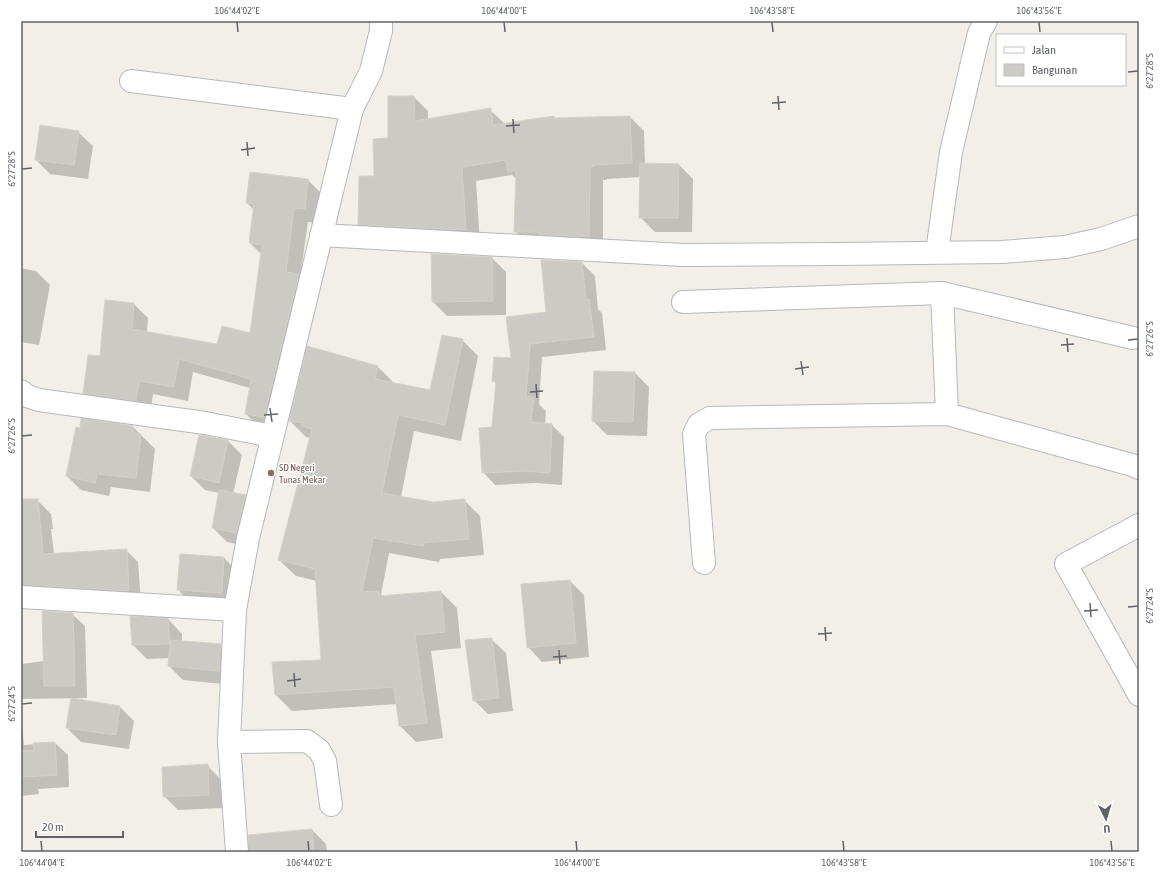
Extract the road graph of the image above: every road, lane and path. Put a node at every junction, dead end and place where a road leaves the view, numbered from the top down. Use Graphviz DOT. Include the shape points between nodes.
graph roads {
  1 [pos="381,21"];
  2 [pos="986,21"];
  3 [pos="131,81"];
  4 [pos="352,109"];
  5 [pos="1139,226"];
  6 [pos="321,234"];
  7 [pos="937,252"];
  8 [pos="942,293"];
  9 [pos="683,302"];
  10 [pos="1133,338"];
  11 [pos="21,391"];
  12 [pos="947,414"];
  13 [pos="272,436"];
  14 [pos="1139,468"];
  15 [pos="1139,525"];
  16 [pos="704,563"];
  17 [pos="21,597"];
  18 [pos="235,610"];
  19 [pos="1139,695"];
  20 [pos="229,742"];
  21 [pos="331,805"];
  22 [pos="236,852"];
  1 -- 4 [label="street" via="371,71"];
  2 -- 7 [label="street" via="979,33 951,152"];
  3 -- 4 [label="street"];
  4 -- 6 [label="street"];
  5 -- 7 [label="street" via="1101,240 1065,248 1002,252"];
  6 -- 7 [label="street" via="683,255"];
  6 -- 13 [label="street"];
  8 -- 9 [label="street"];
  8 -- 10 [label="street"];
  8 -- 12 [label="street"];
  11 -- 13 [label="street" via="39,400 205,423"];
  12 -- 14 [label="street"];
  12 -- 16 [label="street" via="710,418 699,424 694,434"];
  13 -- 18 [label="street" via="248,538"];
  15 -- 19 [label="street" via="1066,564"];
  17 -- 18 [label="street"];
  18 -- 20 [label="street"];
  20 -- 21 [label="street" via="307,741 319,750 325,761"];
  20 -- 22 [label="street"];
}
